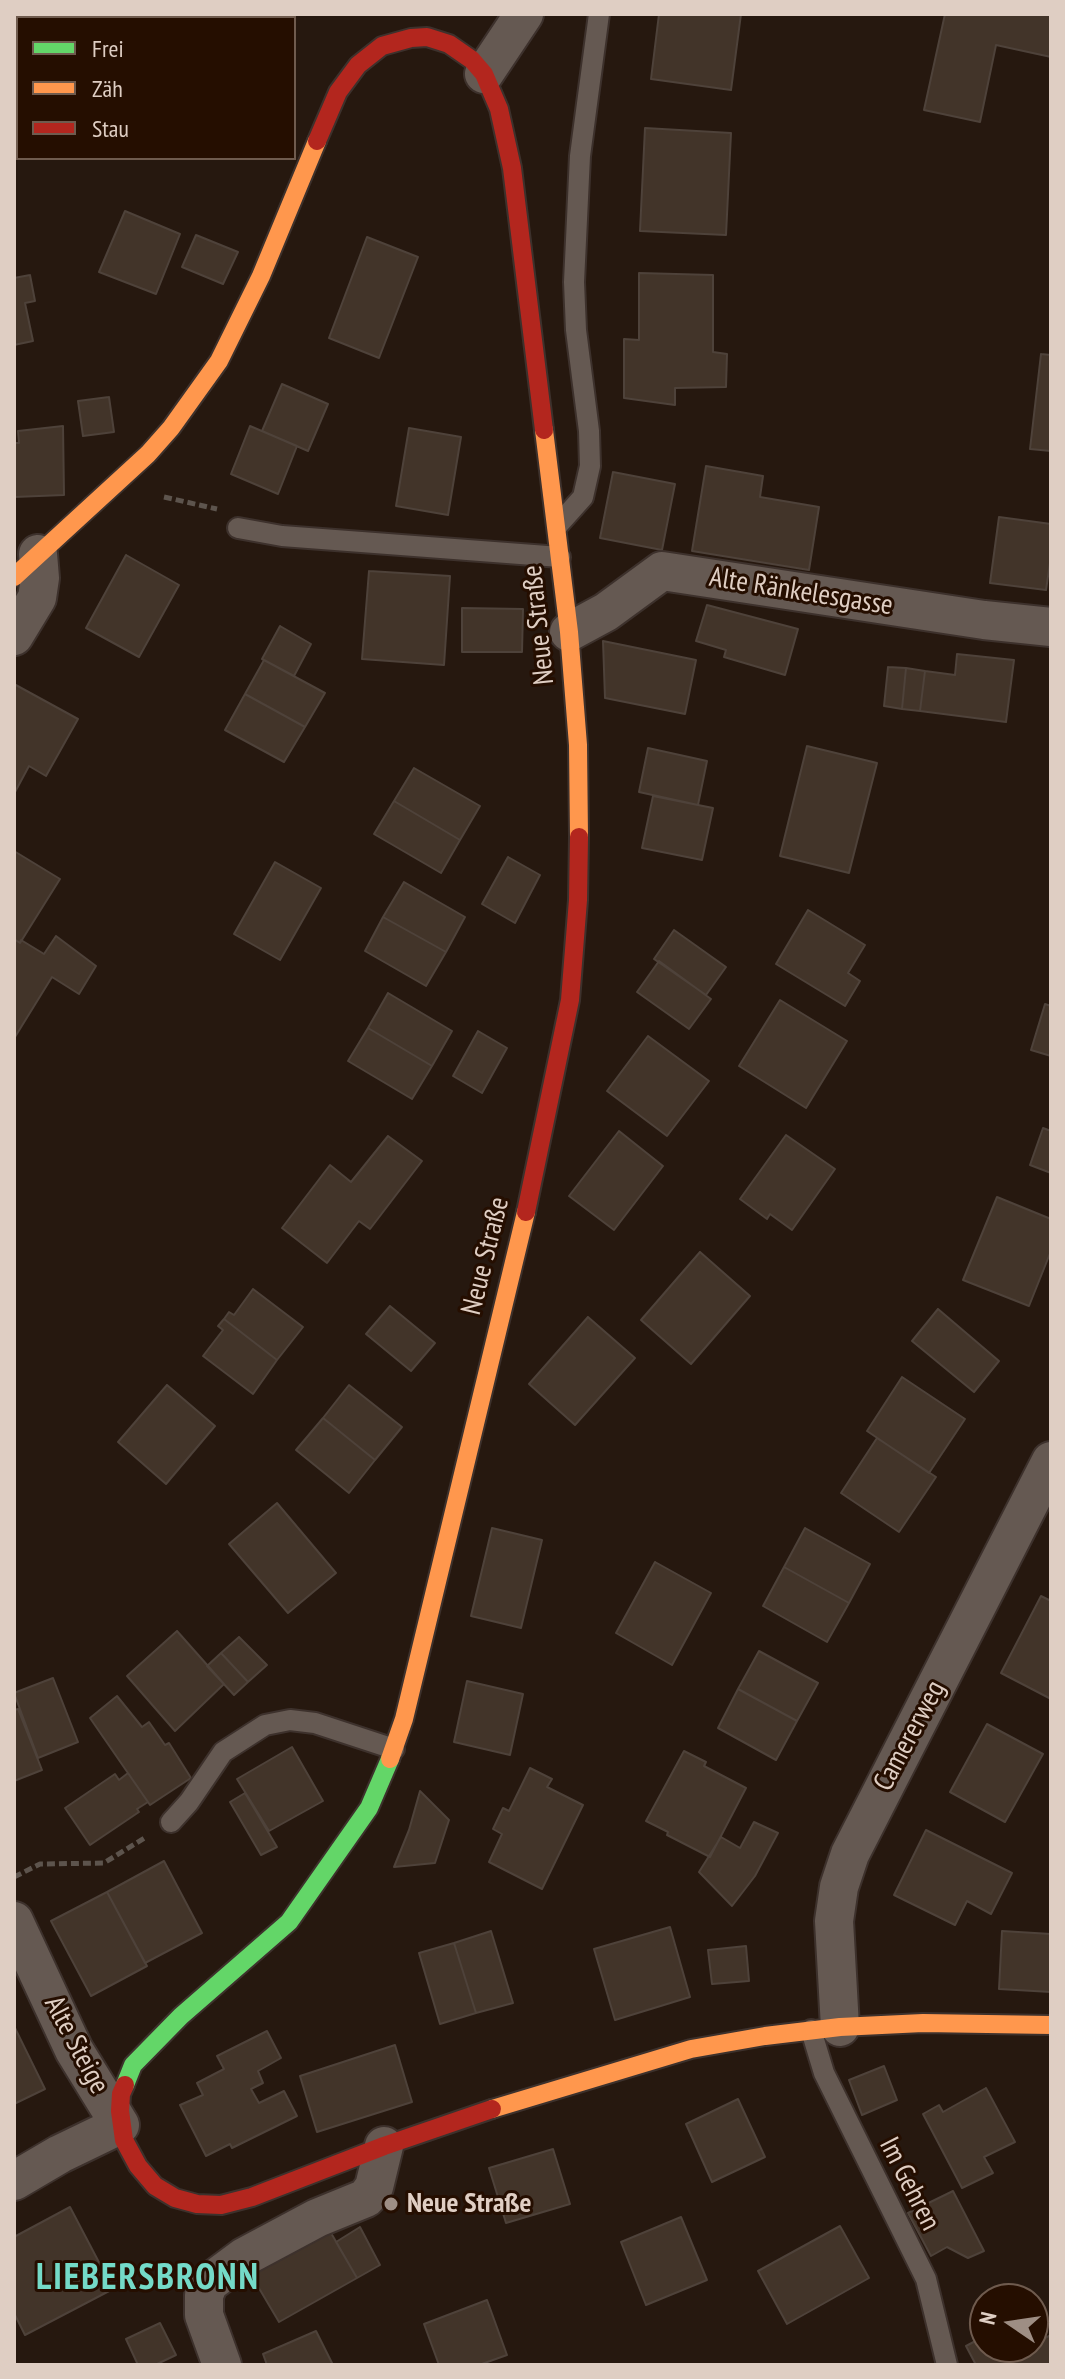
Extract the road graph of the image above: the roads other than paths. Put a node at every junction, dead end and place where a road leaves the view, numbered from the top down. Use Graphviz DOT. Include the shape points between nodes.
graph roads {
  1 [pos="524,14"];
  2 [pos="599,14"];
  3 [pos="484,74"];
  4 [pos="556,526"];
  5 [pos="238,528"];
  6 [pos="560,557"];
  7 [pos="26,566"];
  8 [pos="1051,627"];
  9 [pos="569,632"];
  10 [pos="14,636"];
  11 [pos="1051,1461"];
  12 [pos="394,1749"];
  13 [pos="171,1822"];
  14 [pos="14,1921"];
  15 [pos="1051,2025"];
  16 [pos="825,2029"];
  17 [pos="120,2125"];
  18 [pos="384,2146"];
  19 [pos="14,2181"];
  20 [pos="222,2365"];
  21 [pos="947,2365"];
  1 -- 3 [label="street"];
  2 -- 4 [label="lane" via="580,156 574,282 590,466 583,497"];
  3 -- 4 [label="street, Neue Straße" via="499,109 512,168"];
  3 -- 7 [label="street, Neue Straße" via="449,44 427,37 382,46 358,65 333,100 261,276 219,361 171,428"];
  4 -- 6 [label="street, Neue Straße"];
  5 -- 6 [label="lane"];
  6 -- 9 [label="street, Neue Straße"];
  7 -- 10 [label="street" via="40,578 37,598"];
  8 -- 9 [label="street, Alte Ränkelesgasse" via="662,571"];
  9 -- 12 [label="street, Neue Straße" via="579,789 570,1000 532,1189"];
  11 -- 16 [label="street, Camererweg" via="847,1862 834,1921"];
  12 -- 13 [label="lane" via="315,1723 265,1725 223,1752"];
  12 -- 17 [label="street, Neue Straße" via="369,1808 303,1907 133,2065 121,2094"];
  14 -- 17 [label="street, Alte Steige" via="74,2050"];
  15 -- 16 [label="street, Neue Straße" via="923,2023"];
  16 -- 18 [label="street, Neue Straße" via="702,2047 640,2063"];
  16 -- 21 [label="lane, Im Gehren" via="824,2073 926,2279"];
  17 -- 18 [label="street, Neue Straße" via="130,2154 155,2186 175,2198 208,2205 244,2200"];
  17 -- 19 [label="street"];
  18 -- 20 [label="street" via="366,2198 244,2257 209,2283 203,2308"];
}
